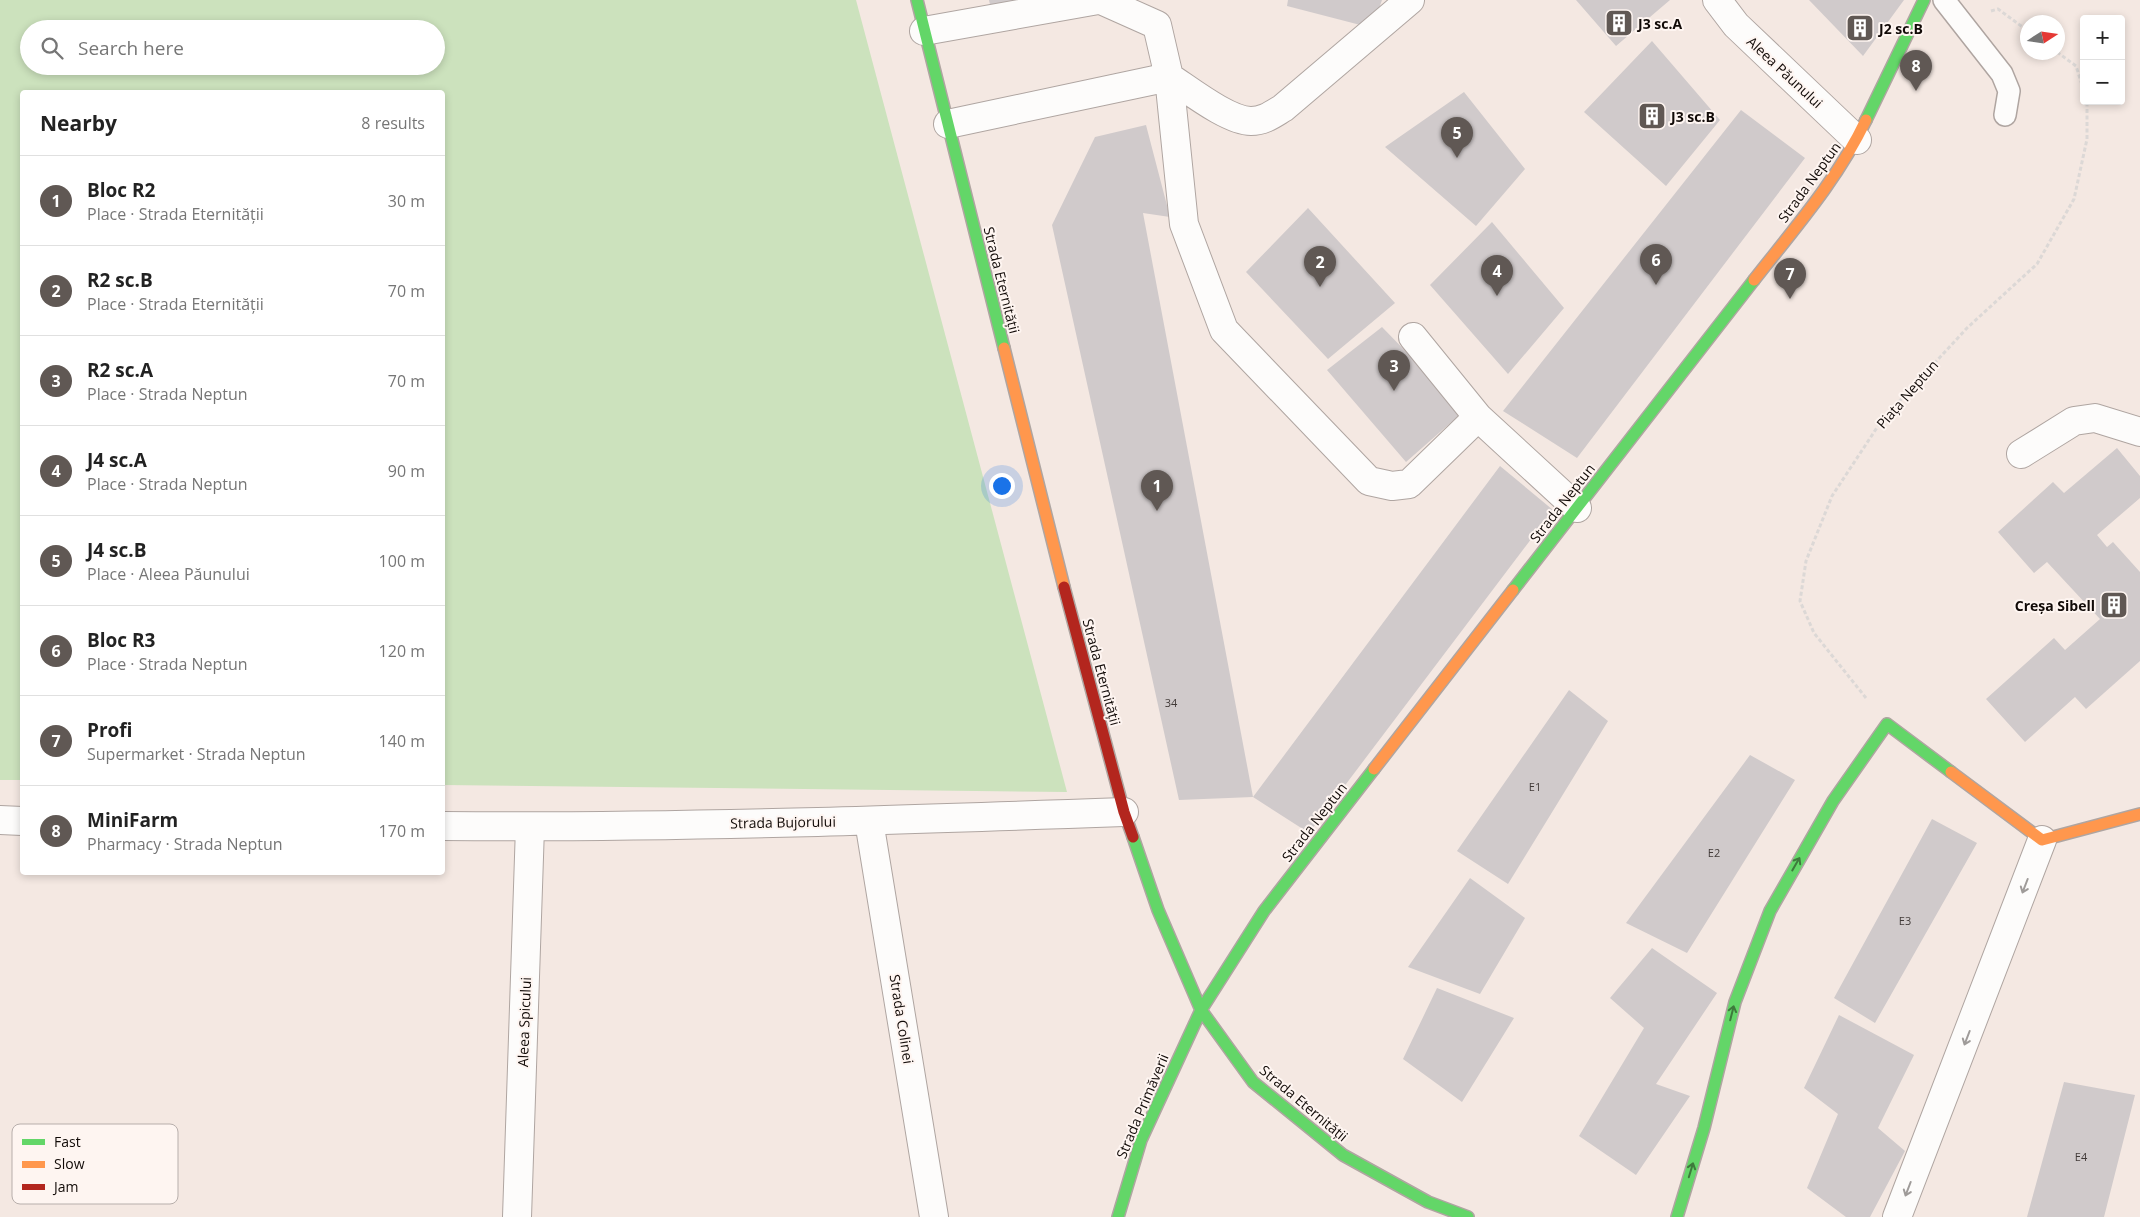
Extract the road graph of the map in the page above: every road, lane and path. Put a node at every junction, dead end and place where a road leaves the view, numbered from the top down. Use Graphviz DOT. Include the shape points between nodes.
graph roads {
  1 [pos="917,0"];
  2 [pos="1099,0"];
  3 [pos="1410,0"];
  4 [pos="1717,0"];
  5 [pos="1924,0"];
  6 [pos="1944,0"];
  7 [pos="924,31"];
  8 [pos="2065,58"];
  9 [pos="1169,77"];
  10 [pos="2080,78"];
  11 [pos="2087,105"];
  12 [pos="2005,116"];
  13 [pos="948,124"];
  14 [pos="1857,140"];
  15 [pos="1413,337"];
  16 [pos="1478,417"];
  17 [pos="2140,432"];
  18 [pos="2021,454"];
  19 [pos="1577,508"];
  20 [pos="1887,724"];
  21 [pos="1124,812"];
  22 [pos="2140,814"];
  23 [pos="0,820"];
  24 [pos="20,821"];
  25 [pos="869,821"];
  26 [pos="445,826"];
  27 [pos="530,827"];
  28 [pos="2042,840"];
  29 [pos="1201,1010"];
  30 [pos="517,1217"];
  31 [pos="934,1217"];
  32 [pos="1118,1217"];
  33 [pos="1468,1217"];
  34 [pos="1678,1217"];
  35 [pos="1897,1217"];
  1 -- 7 [label="street, Strada Eternității"];
  2 -- 7 [label="street"];
  2 -- 9 [label="street" via="1157,25"];
  3 -- 9 [label="street" via="1267,118 1250,121 1231,116"];
  4 -- 14 [label="street, Aleea Păunului" via="1736,26"];
  5 -- 14 [label="street, Strada Neptun"];
  6 -- 12 [label="lane" via="2002,74 2008,91"];
  7 -- 13 [label="street, Strada Eternității"];
  8 -- 10 [label="path" via="2076,66"];
  9 -- 13 [label="street"];
  9 -- 16 [label="street" via="1184,224 1224,330 1369,481 1392,486 1409,484"];
  11 -- 20 [label="path, Piața Neptun" via="2087,139 2074,199 2037,264 1967,328 1882,420 1832,496 1806,561 1800,601 1814,633"];
  13 -- 21 [label="street, Strada Eternității" via="1042,502"];
  14 -- 19 [label="street, Strada Neptun" via="1828,185"];
  15 -- 16 [label="street"];
  16 -- 19 [label="street"];
  17 -- 18 [label="street" via="2095,418 2074,421"];
  19 -- 29 [label="street, Strada Neptun" via="1264,911"];
  20 -- 28 [label="street"];
  34 -- 20 [label="street, one-way" via="1735,1002 1770,911 1832,801"];
  21 -- 25 [label="street, Strada Bujorului"];
  21 -- 29 [label="street, Strada Eternității" via="1158,910"];
  22 -- 28 [label="street"];
  23 -- 24 [label="street"];
  25 -- 27 [label="street, Strada Bujorului"];
  25 -- 31 [label="street, Strada Colinei"];
  26 -- 27 [label="street, Strada Bujorului"];
  27 -- 30 [label="street, Aleea Spicului"];
  28 -- 35 [label="street, one-way"];
  29 -- 32 [label="street, Strada Primăverii" via="1141,1140"];
  29 -- 33 [label="street, Strada Eternității" via="1253,1082 1343,1155 1428,1202"];
}
